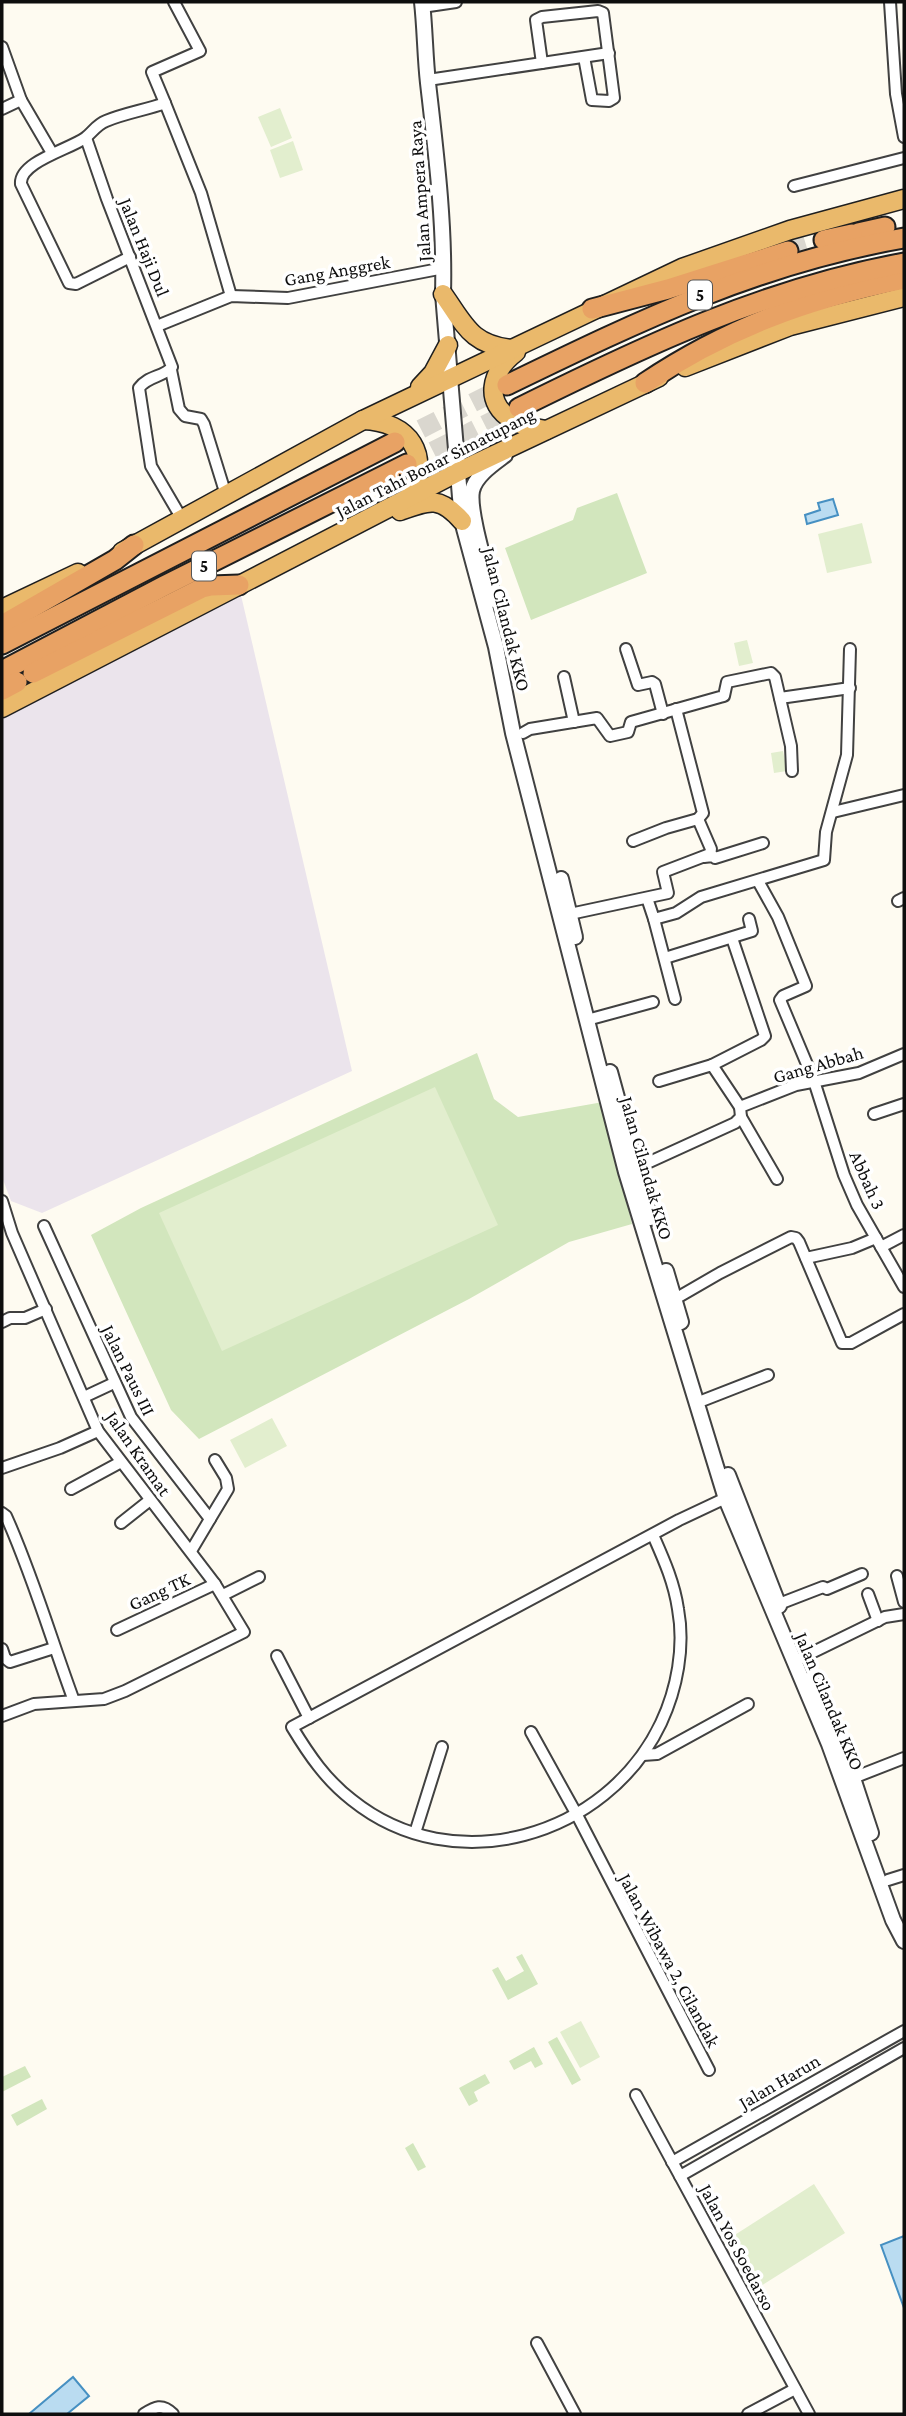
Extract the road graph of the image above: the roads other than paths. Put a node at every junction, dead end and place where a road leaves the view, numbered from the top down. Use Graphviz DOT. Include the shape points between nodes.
graph roads {
  1 [pos="174,2"];
  2 [pos="456,2"];
  3 [pos="890,2"];
  4 [pos="422,5"];
  5 [pos="2,47"];
  6 [pos="609,53"];
  7 [pos="584,57"];
  8 [pos="542,63"];
  9 [pos="904,67"];
  10 [pos="895,79"];
  11 [pos="428,80"];
  12 [pos="21,100"];
  13 [pos="165,103"];
  14 [pos="2,109"];
  15 [pos="902,118"];
  16 [pos="904,136"];
  17 [pos="86,138"];
  18 [pos="52,153"];
  19 [pos="904,158"];
  20 [pos="794,186"];
  21 [pos="904,199"];
  22 [pos="897,228"];
  23 [pos="824,240"];
  24 [pos="788,251"];
  25 [pos="130,257"];
  26 [pos="904,263"];
  27 [pos="444,268"];
  28 [pos="904,279"];
  29 [pos="443,294"];
  30 [pos="231,296"];
  31 [pos="904,297"];
  32 [pos="592,309"];
  33 [pos="158,326"];
  34 [pos="534,339"];
  35 [pos="448,345"];
  36 [pos="512,349"];
  37 [pos="171,370"];
  38 [pos="450,377"];
  39 [pos="645,383"];
  40 [pos="507,385"];
  41 [pos="407,399"];
  42 [pos="519,408"];
  43 [pos="363,420"];
  44 [pos="539,433"];
  45 [pos="395,442"];
  46 [pos="407,464"];
  47 [pos="458,472"];
  48 [pos="226,495"];
  49 [pos="409,497"];
  50 [pos="372,517"];
  51 [pos="182,519"];
  52 [pos="462,521"];
  53 [pos="134,545"];
  54 [pos="239,585"];
  55 [pos="2,609"];
  56 [pos="2,625"];
  57 [pos="2,643"];
  58 [pos="626,649"];
  59 [pos="850,649"];
  60 [pos="564,677"];
  61 [pos="13,679"];
  62 [pos="850,688"];
  63 [pos="780,698"];
  64 [pos="511,701"];
  65 [pos="2,708"];
  66 [pos="676,709"];
  67 [pos="663,714"];
  68 [pos="574,722"];
  69 [pos="518,733"];
  70 [pos="523,751"];
  71 [pos="792,771"];
  72 [pos="904,795"];
  73 [pos="833,812"];
  74 [pos="698,819"];
  75 [pos="634,841"];
  76 [pos="763,843"];
  77 [pos="704,857"];
  78 [pos="758,881"];
  79 [pos="647,898"];
  80 [pos="570,914"];
  81 [pos="654,919"];
  82 [pos="749,919"];
  83 [pos="732,938"];
  84 [pos="665,958"];
  85 [pos="675,999"];
  86 [pos="653,1002"];
  87 [pos="591,1019"];
  88 [pos="904,1054"];
  89 [pos="712,1065"];
  90 [pos="659,1081"];
  91 [pos="814,1081"];
  92 [pos="904,1104"];
  93 [pos="741,1112"];
  94 [pos="874,1114"];
  95 [pos="631,1171"];
  96 [pos="777,1179"];
  97 [pos="2,1201"];
  98 [pos="44,1226"];
  99 [pos="7,1235"];
  100 [pos="904,1235"];
  101 [pos="878,1243"];
  102 [pos="806,1258"];
  103 [pos="658,1260"];
  104 [pos="904,1287"];
  105 [pos="675,1299"];
  106 [pos="46,1309"];
  107 [pos="904,1314"];
  108 [pos="2,1322"];
  109 [pos="768,1375"];
  110 [pos="114,1383"];
  111 [pos="84,1398"];
  112 [pos="704,1400"];
  113 [pos="98,1431"];
  114 [pos="215,1460"];
  115 [pos="121,1462"];
  116 [pos="2,1468"];
  117 [pos="71,1489"];
  118 [pos="730,1496"];
  119 [pos="150,1500"];
  120 [pos="2,1513"];
  121 [pos="210,1519"];
  122 [pos="121,1523"];
  123 [pos="653,1535"];
  124 [pos="191,1551"];
  125 [pos="862,1574"];
  126 [pos="897,1576"];
  127 [pos="259,1577"];
  128 [pos="215,1584"];
  129 [pos="868,1594"];
  130 [pos="223,1595"];
  131 [pos="904,1602"];
  132 [pos="779,1604"];
  133 [pos="904,1614"];
  134 [pos="878,1621"];
  135 [pos="117,1630"];
  136 [pos="54,1648"];
  137 [pos="2,1649"];
  138 [pos="276,1656"];
  139 [pos="801,1658"];
  140 [pos="69,1701"];
  141 [pos="748,1704"];
  142 [pos="2,1716"];
  143 [pos="309,1718"];
  144 [pos="531,1732"];
  145 [pos="442,1747"];
  146 [pos="643,1755"];
  147 [pos="904,1758"];
  148 [pos="853,1778"];
  149 [pos="577,1815"];
  150 [pos="415,1833"];
  151 [pos="904,1875"];
  152 [pos="888,1880"];
  153 [pos="904,1921"];
  154 [pos="904,1941"];
  155 [pos="904,2031"];
  156 [pos="904,2048"];
  157 [pos="709,2070"];
  158 [pos="636,2095"];
  159 [pos="672,2162"];
  160 [pos="680,2176"];
  161 [pos="537,2343"];
  162 [pos="795,2389"];
  163 [pos="144,2414"];
  164 [pos="173,2414"];
  165 [pos="575,2414"];
  166 [pos="748,2414"];
  167 [pos="809,2414"];
  1 -- 13 [label="street" via="200,51 152,72"];
  2 -- 4 [label="street"];
  3 -- 10 [label="street"];
  4 -- 11 [label="street, Jalan Ampera Raya"];
  5 -- 12 [label="street"];
  6 -- 7 [label="street"];
  6 -- 7 [label="street" via="614,89 609,101 592,100"];
  6 -- 8 [label="street" via="603,13 542,17 536,25"];
  7 -- 8 [label="street"];
  8 -- 11 [label="street"];
  9 -- 10 [label="street"];
  10 -- 15 [label="street"];
  11 -- 27 [label="street, Jalan Ampera Raya"];
  12 -- 14 [label="street"];
  12 -- 18 [label="street"];
  13 -- 17 [label="street" via="106,121"];
  13 -- 30 [label="street" via="201,193"];
  15 -- 16 [label="street"];
  17 -- 18 [label="street"];
  17 -- 25 [label="street, Jalan Haji Dul"];
  18 -- 25 [label="street" via="20,178 69,283 76,284"];
  19 -- 20 [label="street"];
  21 -- 32 [label="highway" via="722,253"];
  22 -- 23 [label="highway"];
  22 -- 40 [label="highway, 5" via="721,287"];
  24 -- 32 [label="highway"];
  25 -- 33 [label="street, Jalan Haji Dul"];
  26 -- 42 [label="highway, 5" via="829,279 744,306 639,349"];
  27 -- 29 [label="street, Jalan Ampera Raya"];
  27 -- 30 [label="street, Gang Anggrek" via="288,298"];
  28 -- 39 [label="highway" via="774,315 684,357"];
  29 -- 35 [label="street, Jalan Ampera Raya"];
  29 -- 36 [label="highway" via="482,342"];
  30 -- 33 [label="street, Gang Anggrek"];
  31 -- 39 [label="highway, Jalan Tahi Bonar Simatupang" via="780,329"];
  32 -- 34 [label="highway"];
  33 -- 37 [label="street, Jalan Haji Dul"];
  34 -- 36 [label="highway"];
  34 -- 44 [label="highway" via="499,368 493,388 504,415"];
  35 -- 38 [label="street, Jalan Ampera Raya"];
  35 -- 41 [label="highway" via="433,373"];
  36 -- 38 [label="highway"];
  37 -- 48 [label="street, Jalan Haji Dul" via="179,409 204,424"];
  37 -- 51 [label="street" via="139,388 151,466"];
  38 -- 41 [label="highway"];
  38 -- 47 [label="street, Jalan Cilandak KKO"];
  39 -- 44 [label="highway, Jalan Tahi Bonar Simatupang"];
  41 -- 43 [label="highway"];
  43 -- 48 [label="highway"];
  43 -- 49 [label="highway" via="381,421 408,437 419,467"];
  44 -- 47 [label="highway, Jalan Tahi Bonar Simatupang"];
  44 -- 64 [label="street, Jalan Cilandak KKO" via="492,466 472,490 504,641"];
  45 -- 57 [label="highway, 5"];
  46 -- 61 [label="highway, 5" via="164,586"];
  47 -- 49 [label="highway, Jalan Tahi Bonar Simatupang"];
  47 -- 52 [label="street, Jalan Cilandak KKO"];
  48 -- 51 [label="highway"];
  49 -- 50 [label="highway, Jalan Tahi Bonar Simatupang"];
  50 -- 52 [label="highway" via="433,502 450,508"];
  50 -- 54 [label="highway, Jalan Tahi Bonar Simatupang"];
  51 -- 53 [label="highway"];
  52 -- 64 [label="street, Jalan Cilandak KKO"];
  53 -- 55 [label="highway"];
  53 -- 56 [label="highway"];
  54 -- 61 [label="highway" via="202,588"];
  54 -- 65 [label="highway, Jalan Tahi Bonar Simatupang"];
  58 -- 67 [label="street" via="638,685 655,684"];
  59 -- 62 [label="street"];
  60 -- 68 [label="street"];
  62 -- 63 [label="street"];
  62 -- 73 [label="street" via="847,755"];
  63 -- 66 [label="street" via="773,674 727,682 724,695"];
  63 -- 71 [label="street" via="792,746"];
  64 -- 69 [label="street, Jalan Cilandak KKO"];
  66 -- 67 [label="street"];
  66 -- 74 [label="street" via="703,813"];
  67 -- 68 [label="street" via="631,722 628,732 610,736 597,718"];
  68 -- 69 [label="street"];
  69 -- 70 [label="street, Jalan Cilandak KKO"];
  70 -- 80 [label="street, Jalan Cilandak KKO"];
  70 -- 87 [label="street, Jalan Cilandak KKO"];
  72 -- 73 [label="street"];
  73 -- 78 [label="street" via="824,860"];
  74 -- 75 [label="street"];
  74 -- 77 [label="street" via="711,849"];
  76 -- 77 [label="street" via="715,858"];
  77 -- 79 [label="street" via="663,872 668,893"];
  78 -- 81 [label="street" via="701,897 676,913"];
  78 -- 91 [label="street, Abbah 3" via="806,986 780,1000"];
  79 -- 80 [label="street"];
  79 -- 81 [label="street"];
  80 -- 87 [label="street, Jalan Cilandak KKO"];
  81 -- 84 [label="street"];
  82 -- 83 [label="street" via="752,931"];
  83 -- 84 [label="street"];
  83 -- 89 [label="street, Gang Abbah" via="765,1036"];
  84 -- 85 [label="street"];
  86 -- 87 [label="street"];
  87 -- 95 [label="street, Jalan Cilandak KKO"];
  88 -- 91 [label="street, Gang Abbah" via="859,1073"];
  89 -- 90 [label="street, Gang Abbah"];
  89 -- 93 [label="street"];
  91 -- 93 [label="street, Gang Abbah"];
  91 -- 101 [label="street, Abbah 3" via="844,1175"];
  92 -- 94 [label="street"];
  93 -- 95 [label="street, Gang Abbah" via="735,1123"];
  93 -- 96 [label="street"];
  95 -- 103 [label="street, Jalan Cilandak KKO"];
  97 -- 99 [label="street, Jalan Kramat"];
  98 -- 110 [label="street, Jalan Paus III"];
  99 -- 106 [label="street, Jalan Kramat"];
  100 -- 101 [label="street"];
  101 -- 102 [label="street"];
  101 -- 104 [label="street, Abbah 3"];
  102 -- 105 [label="street" via="791,1237"];
  102 -- 107 [label="street" via="842,1343 851,1343"];
  103 -- 105 [label="street, Jalan Cilandak KKO"];
  103 -- 118 [label="street, Jalan Cilandak KKO"];
  105 -- 112 [label="street, Jalan Cilandak KKO"];
  106 -- 108 [label="street"];
  106 -- 111 [label="street, Jalan Kramat"];
  109 -- 112 [label="street"];
  110 -- 111 [label="street"];
  110 -- 121 [label="street, Jalan Paus III" via="142,1433"];
  111 -- 113 [label="street, Jalan Kramat"];
  112 -- 118 [label="street, Jalan Cilandak KKO"];
  113 -- 115 [label="street, Jalan Kramat"];
  113 -- 116 [label="street"];
  114 -- 121 [label="street" via="228,1489"];
  115 -- 117 [label="street"];
  115 -- 119 [label="street, Jalan Kramat"];
  118 -- 123 [label="street"];
  118 -- 132 [label="street, Jalan Cilandak KKO"];
  118 -- 154 [label="street, Jalan Cilandak KKO"];
  119 -- 122 [label="street"];
  119 -- 124 [label="street, Jalan Kramat"];
  120 -- 136 [label="street" via="26,1561"];
  121 -- 124 [label="street"];
  123 -- 143 [label="street"];
  123 -- 146 [label="street" via="670,1572 679,1611 680,1651 666,1714"];
  124 -- 128 [label="street, Jalan Kramat"];
  125 -- 132 [label="street"];
  126 -- 131 [label="street"];
  127 -- 130 [label="street"];
  128 -- 130 [label="street, Jalan Kramat"];
  128 -- 135 [label="street, Gang TK"];
  129 -- 134 [label="street"];
  130 -- 140 [label="street, Jalan Kramat" via="244,1632 125,1691 104,1699"];
  132 -- 139 [label="street, Jalan Cilandak KKO"];
  133 -- 134 [label="street"];
  134 -- 139 [label="street"];
  136 -- 137 [label="street" via="10,1662"];
  136 -- 140 [label="street"];
  138 -- 143 [label="street"];
  139 -- 148 [label="street, Jalan Cilandak KKO"];
  140 -- 142 [label="street" via="34,1704"];
  141 -- 146 [label="street" via="657,1754"];
  143 -- 150 [label="street" via="292,1727 329,1781 383,1820"];
  144 -- 149 [label="street, Jalan Wibawa 2, Cilandak"];
  145 -- 150 [label="street"];
  146 -- 149 [label="street" via="619,1784"];
  147 -- 148 [label="street"];
  148 -- 152 [label="street, Jalan Cilandak KKO"];
  149 -- 150 [label="street" via="539,1832 498,1841 456,1841"];
  149 -- 157 [label="street, Jalan Wibawa 2, Cilandak"];
  151 -- 152 [label="street"];
  152 -- 153 [label="street, Jalan Cilandak KKO"];
  155 -- 159 [label="street, Jalan Harun"];
  156 -- 160 [label="street, Jalan Harun"];
  158 -- 159 [label="street, Jalan Yos Soedarso"];
  159 -- 160 [label="street, Jalan Yos Soedarso"];
  160 -- 162 [label="street, Jalan Yos Soedarso"];
  161 -- 165 [label="street"];
  162 -- 166 [label="street"];
  162 -- 167 [label="street, Jalan Yos Soedarso"];
  163 -- 164 [label="street" via="156,2406"];
}
